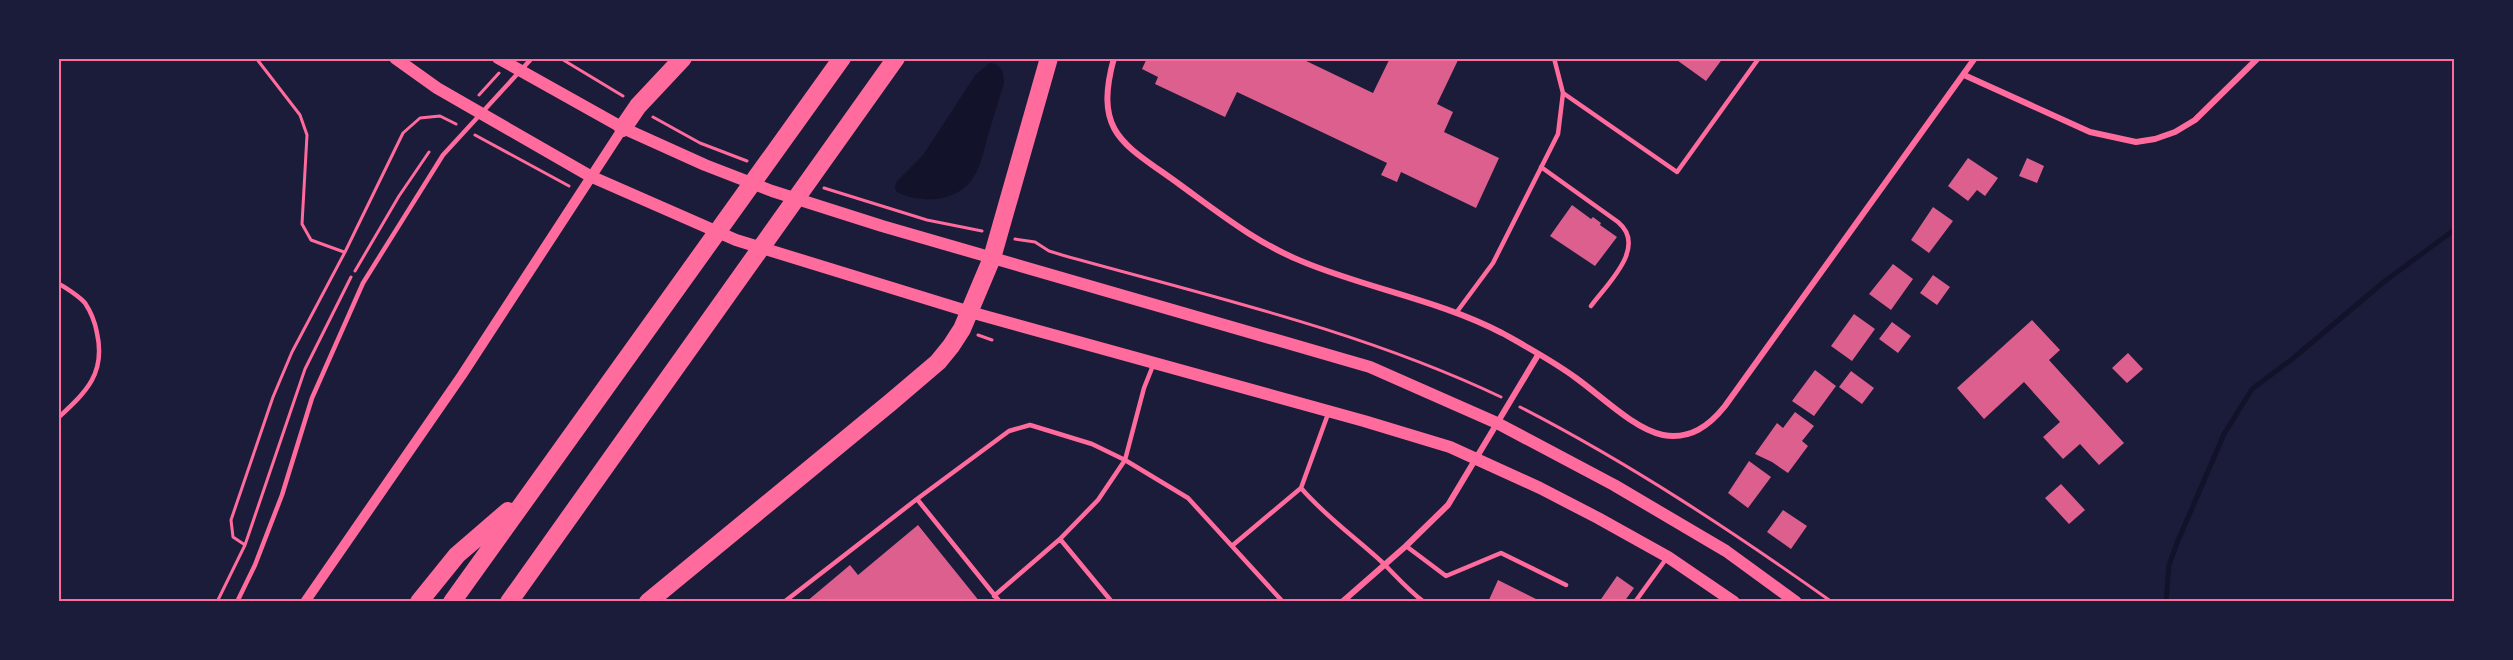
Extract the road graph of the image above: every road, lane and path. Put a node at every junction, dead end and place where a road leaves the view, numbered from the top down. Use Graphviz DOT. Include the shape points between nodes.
graph roads {
  1 [pos="256,58"];
  2 [pos="395,58"];
  3 [pos="498,58"];
  4 [pos="532,58"];
  5 [pos="560,58"];
  6 [pos="683,58"];
  7 [pos="842,58"];
  8 [pos="896,58"];
  9 [pos="1049,58"];
  10 [pos="1114,58"];
  11 [pos="1554,58"];
  12 [pos="1759,58"];
  13 [pos="1975,58"];
  14 [pos="2258,58"];
  15 [pos="1964,75"];
  16 [pos="616,91"];
  17 [pos="1563,93"];
  18 [pos="623,128"];
  19 [pos="1542,167"];
  20 [pos="590,176"];
  21 [pos="1024,241"];
  22 [pos="345,252"];
  23 [pos="992,258"];
  24 [pos="58,283"];
  25 [pos="1591,306"];
  26 [pos="970,312"];
  27 [pos="1456,313"];
  28 [pos="1538,355"];
  29 [pos="1155,362"];
  30 [pos="1469,383"];
  31 [pos="1329,411"];
  32 [pos="1536,415"];
  33 [pos="58,417"];
  34 [pos="1497,423"];
  35 [pos="1477,458"];
  36 [pos="1125,460"];
  37 [pos="1301,488"];
  38 [pos="530,493"];
  39 [pos="917,499"];
  40 [pos="1059,539"];
  41 [pos="1233,545"];
  42 [pos="1406,546"];
  43 [pos="1668,557"];
  44 [pos="1384,564"];
  45 [pos="1566,585"];
  46 [pos="994,596"];
  47 [pos="237,602"];
  48 [pos="305,602"];
  49 [pos="419,602"];
  50 [pos="452,602"];
  51 [pos="509,602"];
  52 [pos="648,602"];
  53 [pos="784,602"];
  54 [pos="1000,602"];
  55 [pos="1112,602"];
  56 [pos="1283,602"];
  57 [pos="1342,602"];
  58 [pos="1424,602"];
  59 [pos="1635,602"];
  60 [pos="1734,602"];
  61 [pos="1796,602"];
  62 [pos="1832,602"];
  1 -- 22 [label="path" via="300,115 307,135 302,225 311,240"];
  2 -- 20 [label="main road" via="436,88"];
  3 -- 18 [label="main road"];
  4 -- 47 [label="lane" via="444,155 363,283 312,398 282,495"];
  5 -- 16 [label="path"];
  6 -- 18 [label="highway"];
  7 -- 38 [label="highway"];
  8 -- 51 [label="highway"];
  9 -- 23 [label="highway"];
  10 -- 27 [label="street" via="1106,93 1108,116 1122,140 1144,159 1283,253 1334,274"];
  11 -- 17 [label="lane"];
  12 -- 17 [label="lane" via="1677,172"];
  13 -- 15 [label="street"];
  14 -- 15 [label="street" via="2195,120 2175,132 2136,142 2090,132"];
  15 -- 28 [label="street" via="1725,406 1706,426 1682,435 1654,432"];
  17 -- 19 [label="lane" via="1558,134"];
  18 -- 20 [label="street"];
  18 -- 23 [label="main road" via="772,191"];
  19 -- 25 [label="lane" via="1618,222 1628,234 1630,247 1625,260"];
  19 -- 27 [label="lane" via="1493,263"];
  20 -- 26 [label="main road" via="736,240"];
  20 -- 48 [label="street" via="468,365"];
  21 -- 30 [label="path" via="1035,242 1054,253 1322,329"];
  23 -- 26 [label="highway"];
  23 -- 34 [label="main road" via="1370,367"];
  24 -- 33 [label="lane" via="84,301 95,321 101,351 94,378"];
  26 -- 29 [label="main road"];
  26 -- 52 [label="highway" via="951,346 929,369"];
  27 -- 28 [label="street"];
  28 -- 34 [label="street"];
  29 -- 31 [label="main road"];
  29 -- 36 [label="lane"];
  31 -- 35 [label="main road"];
  31 -- 37 [label="lane"];
  32 -- 62 [label="path" via="1696,508"];
  34 -- 35 [label="street"];
  34 -- 61 [label="main road" via="1726,551"];
  35 -- 42 [label="street" via="1448,505"];
  35 -- 43 [label="main road"];
  36 -- 39 [label="lane" via="1092,444 1030,425 1009,431"];
  36 -- 40 [label="lane" via="1098,500"];
  36 -- 41 [label="lane" via="1188,498"];
  37 -- 41 [label="lane"];
  37 -- 44 [label="lane" via="1318,508"];
  38 -- 49 [label="highway" via="457,555"];
  38 -- 50 [label="highway"];
  39 -- 46 [label="lane"];
  39 -- 53 [label="lane"];
  40 -- 46 [label="lane"];
  40 -- 55 [label="lane"];
  41 -- 56 [label="lane"];
  42 -- 44 [label="street"];
  42 -- 45 [label="lane" via="1446,576 1501,553"];
  43 -- 59 [label="lane"];
  43 -- 60 [label="main road"];
  44 -- 57 [label="street"];
  44 -- 58 [label="lane"];
  46 -- 54 [label="lane"];
}
